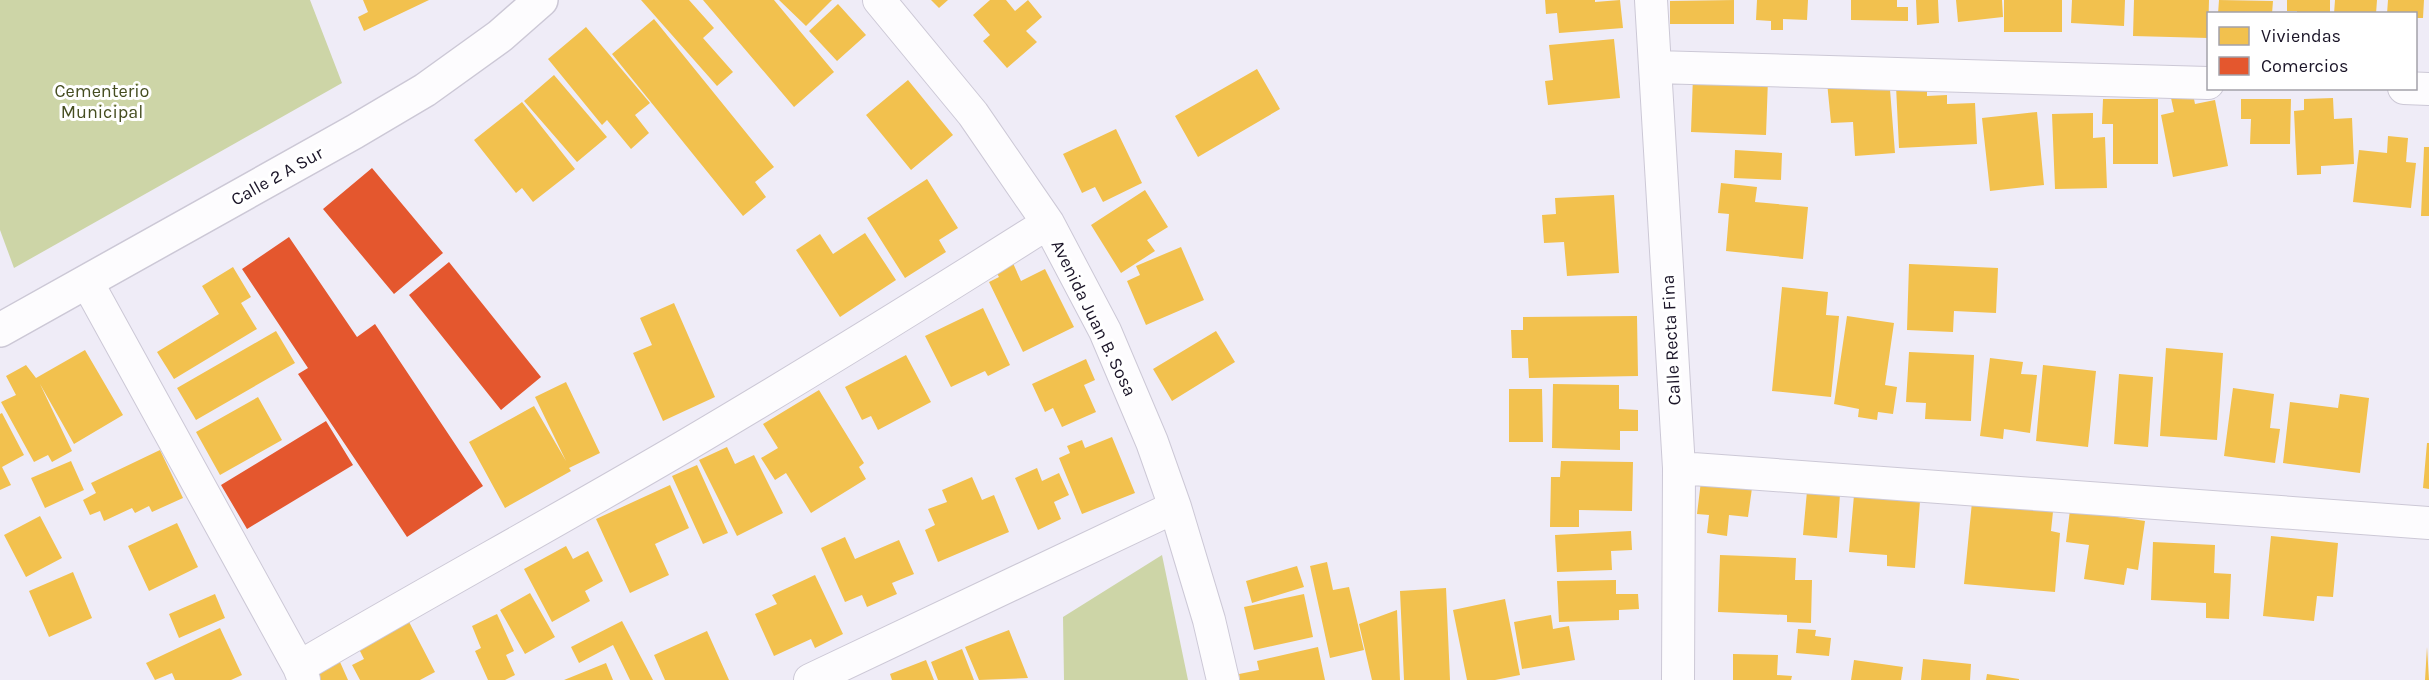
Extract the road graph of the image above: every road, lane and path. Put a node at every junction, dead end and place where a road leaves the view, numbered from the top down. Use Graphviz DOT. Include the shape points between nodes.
graph roads {
  1 [pos="541,0"];
  2 [pos="879,0"];
  3 [pos="1651,0"];
  4 [pos="1655,67"];
  5 [pos="2207,83"];
  6 [pos="1048,223"];
  7 [pos="87,282"];
  8 [pos="1,327"];
  9 [pos="1679,468"];
  10 [pos="1175,507"];
  11 [pos="2429,523"];
  12 [pos="301,674"];
  13 [pos="810,680"];
  14 [pos="1223,680"];
  15 [pos="1678,680"];
  1 -- 7 [label="main road, Calle 2 A Sur" via="500,36 426,90"];
  2 -- 6 [label="street, Avenida Juan B. Sosa" via="973,114"];
  3 -- 4 [label="street, Calle Recta Fina"];
  4 -- 5 [label="street"];
  4 -- 9 [label="street, Calle Recta Fina"];
  6 -- 10 [label="street, Avenida Juan B. Sosa" via="1105,331"];
  6 -- 12 [label="street" via="920,305 684,446 467,569"];
  7 -- 8 [label="main road, Calle 2 A Sur"];
  7 -- 12 [label="street"];
  9 -- 11 [label="street"];
  9 -- 15 [label="street, Calle Recta Fina"];
  10 -- 13 [label="street"];
  10 -- 14 [label="street, Avenida Juan B. Sosa"];
}
